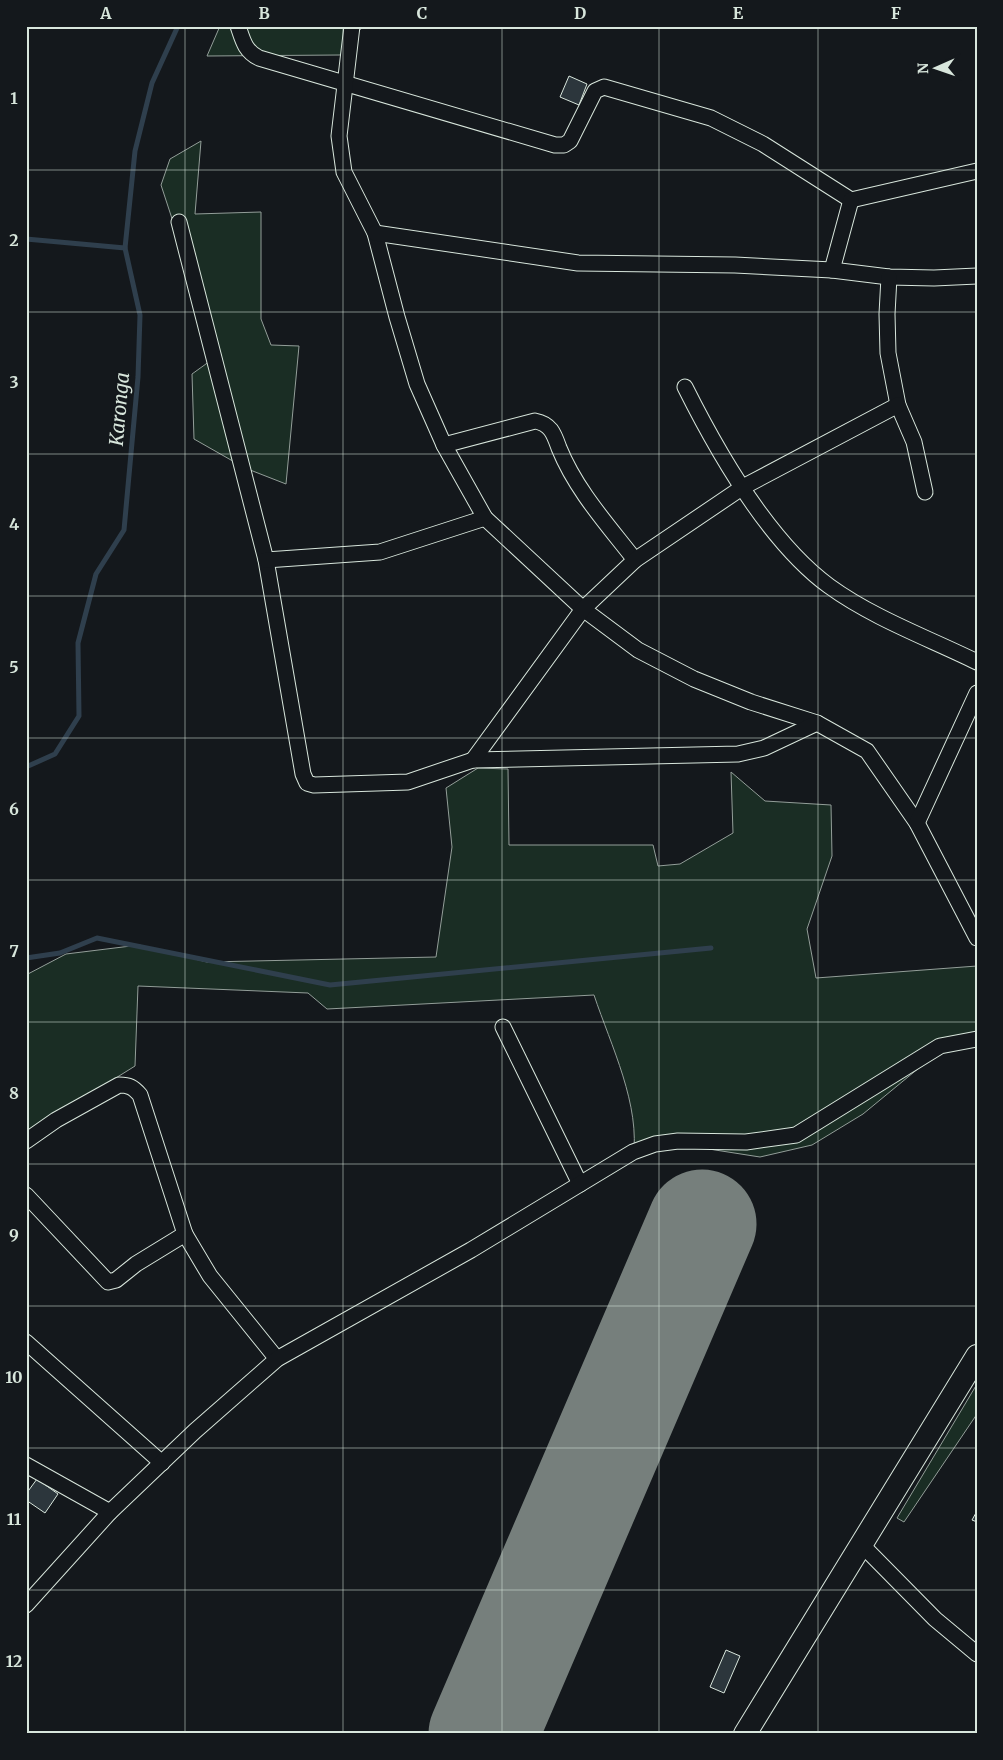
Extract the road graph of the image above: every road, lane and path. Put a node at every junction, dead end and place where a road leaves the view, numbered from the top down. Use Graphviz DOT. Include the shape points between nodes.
graph roads {
  1 [pos="238,26"];
  2 [pos="352,26"];
  3 [pos="344,83"];
  4 [pos="977,171"];
  5 [pos="851,200"];
  6 [pos="179,222"];
  7 [pos="375,232"];
  8 [pos="832,270"];
  9 [pos="977,276"];
  10 [pos="890,277"];
  11 [pos="685,387"];
  12 [pos="898,405"];
  13 [pos="444,445"];
  14 [pos="743,487"];
  15 [pos="925,492"];
  16 [pos="485,518"];
  17 [pos="266,560"];
  18 [pos="635,560"];
  19 [pos="583,609"];
  20 [pos="977,662"];
  21 [pos="977,693"];
  22 [pos="817,723"];
  23 [pos="473,760"];
  24 [pos="917,823"];
  25 [pos="977,938"];
  26 [pos="503,1027"];
  27 [pos="977,1038"];
  28 [pos="26,1141"];
  29 [pos="580,1184"];
  30 [pos="26,1195"];
  31 [pos="185,1234"];
  32 [pos="26,1342"];
  33 [pos="977,1356"];
  34 [pos="277,1359"];
  35 [pos="162,1463"];
  36 [pos="26,1465"];
  37 [pos="110,1512"];
  38 [pos="862,1545"];
  39 [pos="27,1603"];
  40 [pos="977,1654"];
  41 [pos="745,1734"];
  1 -- 3 [label="street" via="249,53"];
  2 -- 3 [label="street"];
  3 -- 5 [label="street" via="555,145 570,141 595,91 604,86 612,87 711,118 764,144"];
  3 -- 7 [label="street" via="340,154 353,193"];
  4 -- 5 [label="street"];
  5 -- 8 [label="street"];
  6 -- 17 [label="street"];
  7 -- 8 [label="street" via="578,263"];
  7 -- 13 [label="street" via="417,384"];
  8 -- 10 [label="street"];
  9 -- 10 [label="street"];
  10 -- 12 [label="street" via="888,353"];
  11 -- 14 [label="street"];
  12 -- 14 [label="street"];
  12 -- 15 [label="street" via="914,442"];
  13 -- 16 [label="street"];
  13 -- 18 [label="street" via="535,421 544,423 554,434 579,487"];
  14 -- 18 [label="street"];
  14 -- 20 [label="street" via="772,531 828,586 855,603"];
  16 -- 17 [label="street" via="380,552"];
  16 -- 19 [label="street"];
  17 -- 23 [label="street" via="303,774 308,783 408,782"];
  18 -- 19 [label="street"];
  19 -- 22 [label="street" via="638,650 686,675 751,702"];
  19 -- 23 [label="street"];
  21 -- 24 [label="street"];
  22 -- 23 [label="street" via="764,748 738,754"];
  22 -- 24 [label="street" via="866,751"];
  24 -- 25 [label="street"];
  26 -- 29 [label="street"];
  27 -- 29 [label="street" via="940,1046 796,1135 746,1142 655,1144 633,1152"];
  28 -- 31 [label="street" via="56,1120 119,1085 135,1089 140,1095"];
  29 -- 34 [label="street" via="471,1250"];
  30 -- 31 [label="street" via="108,1282 116,1280"];
  31 -- 34 [label="street" via="210,1276"];
  32 -- 35 [label="street"];
  33 -- 38 [label="main road"];
  34 -- 35 [label="street"];
  35 -- 37 [label="street"];
  36 -- 37 [label="street"];
  37 -- 39 [label="street"];
  38 -- 40 [label="street" via="935,1619"];
  38 -- 41 [label="main road"];
}
